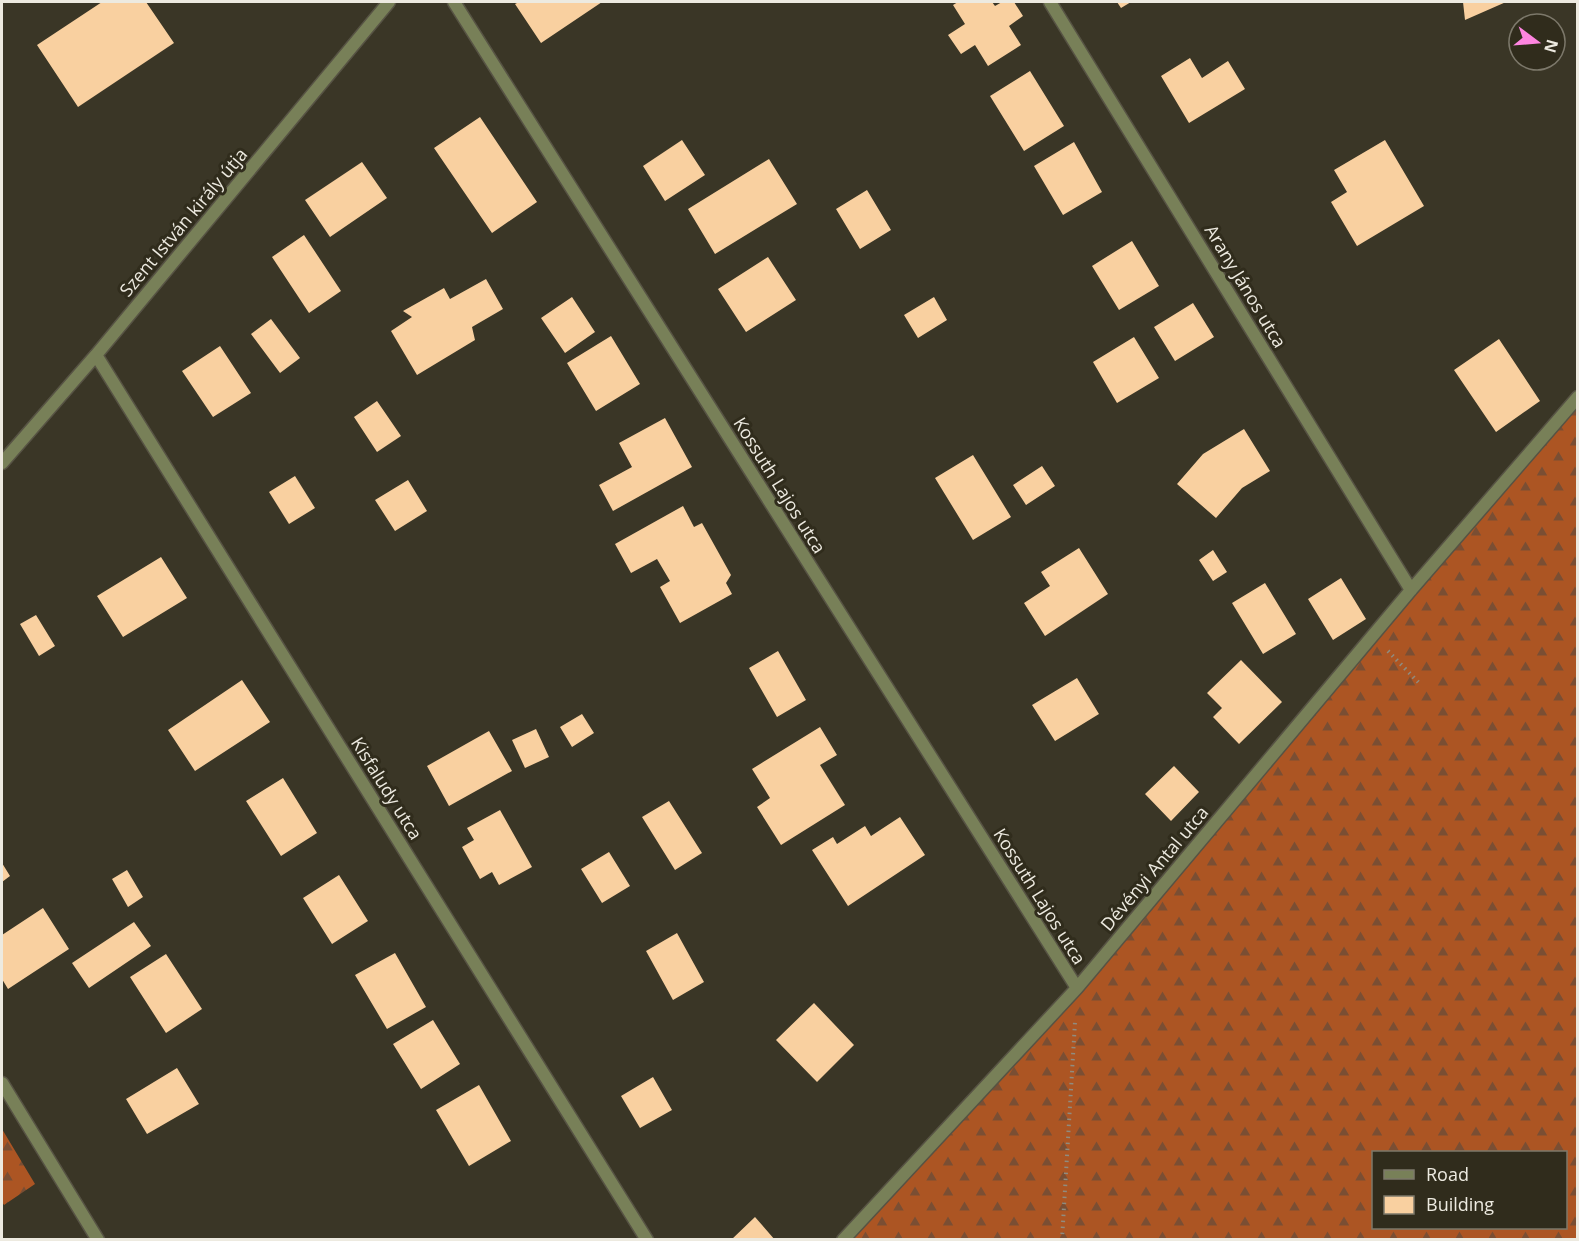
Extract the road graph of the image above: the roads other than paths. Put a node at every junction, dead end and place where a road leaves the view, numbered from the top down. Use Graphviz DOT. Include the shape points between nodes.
graph roads {
  1 [pos="389,2"];
  2 [pos="454,2"];
  3 [pos="1050,2"];
  4 [pos="96,355"];
  5 [pos="1578,397"];
  6 [pos="2,463"];
  7 [pos="1411,590"];
  8 [pos="1077,988"];
  9 [pos="2,1083"];
  10 [pos="98,1239"];
  11 [pos="647,1239"];
  12 [pos="843,1239"];
  1 -- 4 [label="street, Szent István király útja"];
  2 -- 8 [label="street, Kossuth Lajos utca"];
  3 -- 7 [label="street, Arany János utca"];
  4 -- 6 [label="street, Szent István király útja"];
  4 -- 11 [label="street, Kisfaludy utca"];
  5 -- 7 [label="street, Dévényi Antal utca"];
  7 -- 8 [label="street, Dévényi Antal utca"];
  8 -- 12 [label="street, Dévényi Antal utca"];
  9 -- 10 [label="street"];
}
